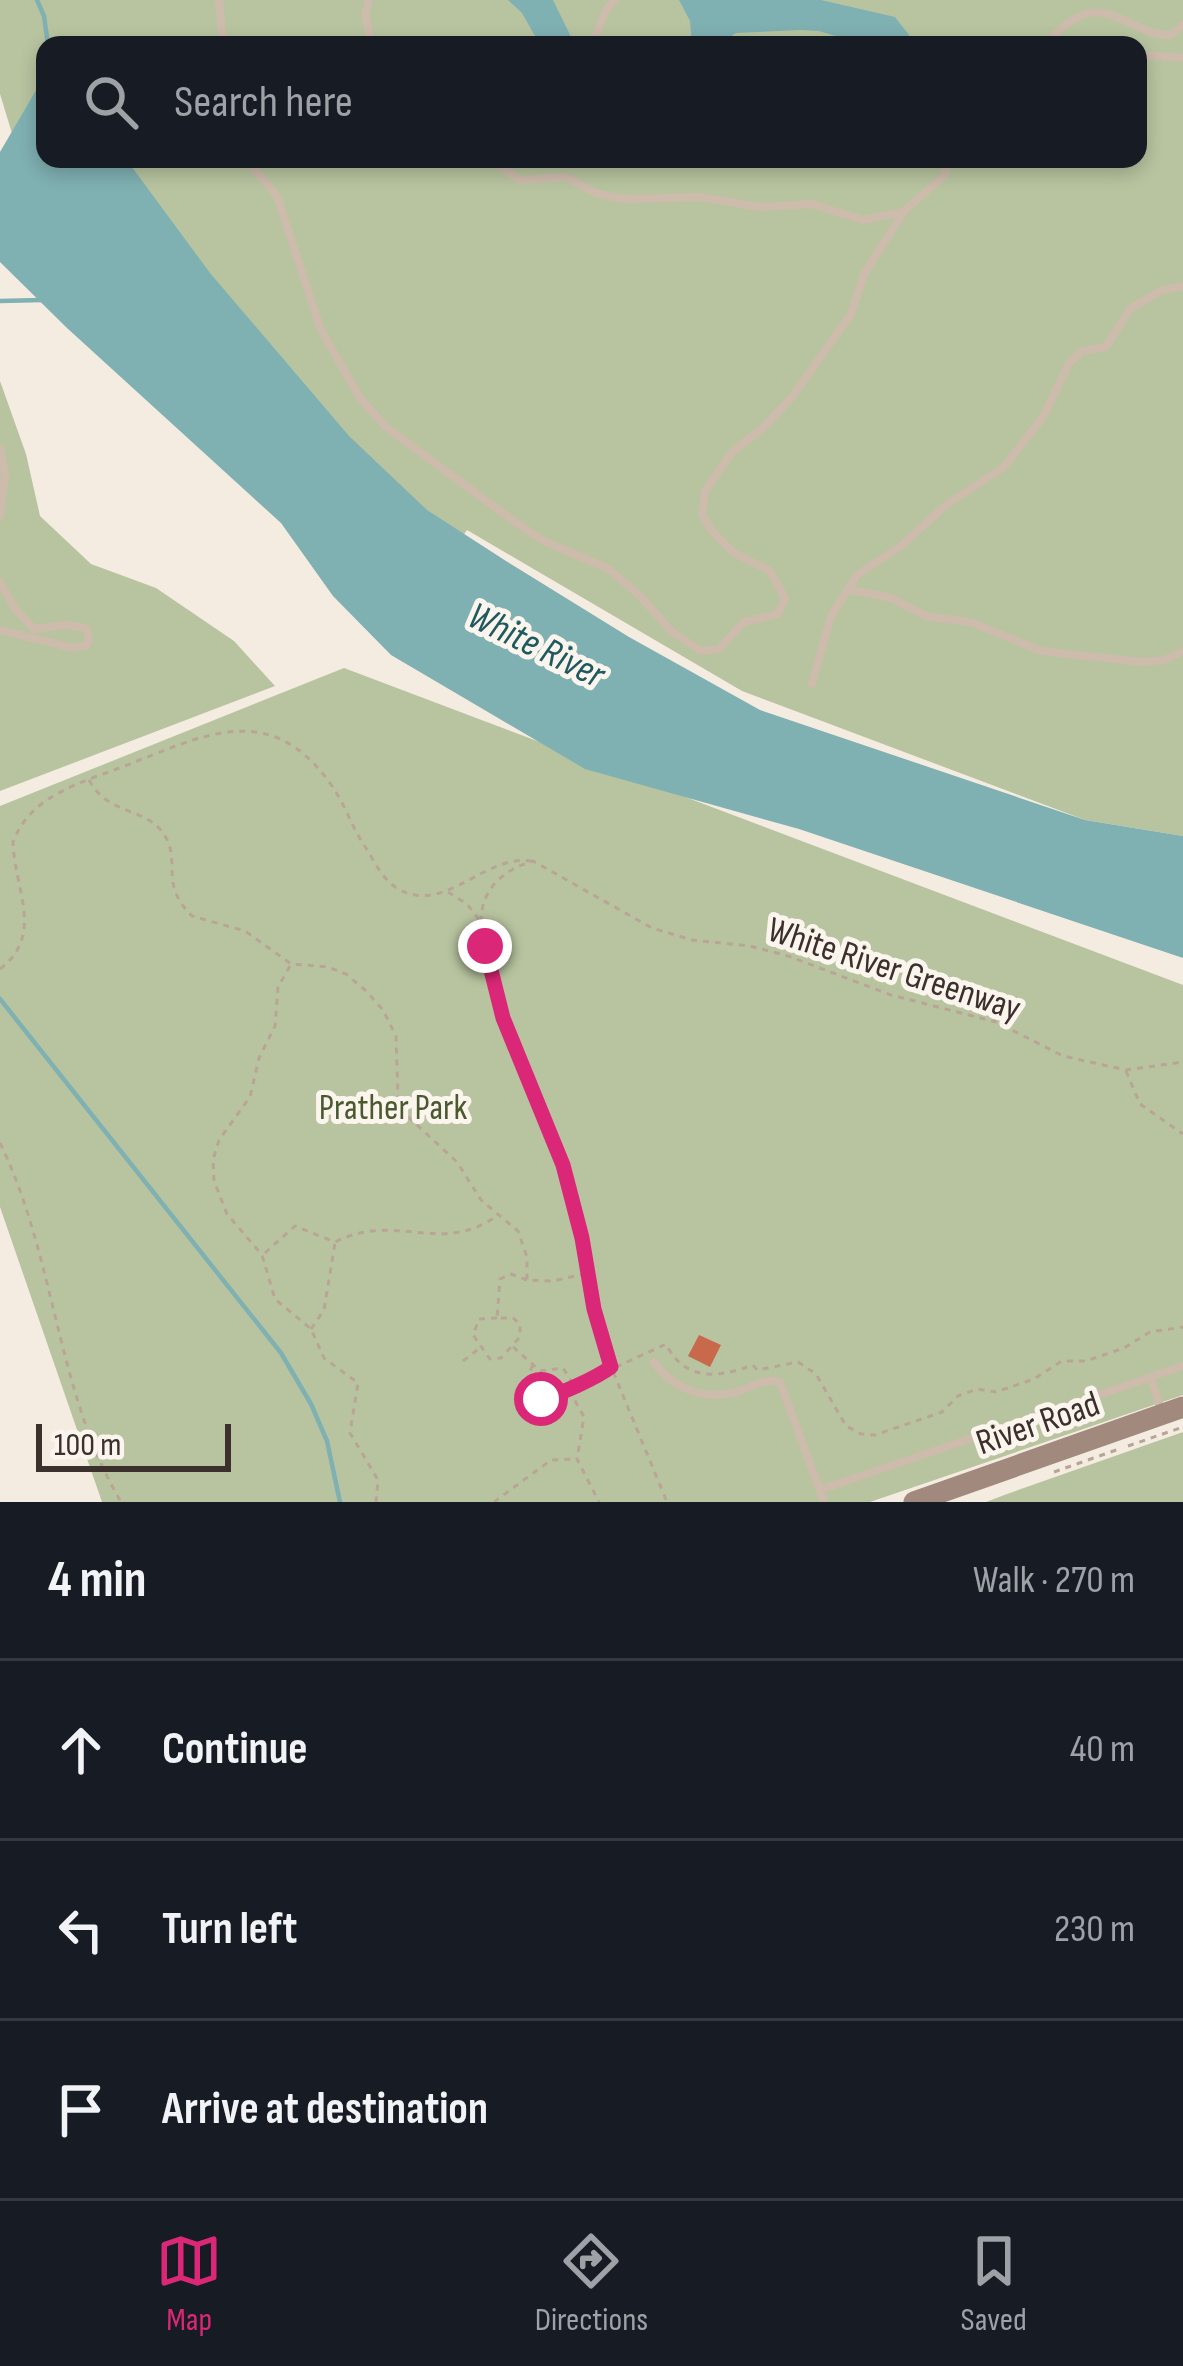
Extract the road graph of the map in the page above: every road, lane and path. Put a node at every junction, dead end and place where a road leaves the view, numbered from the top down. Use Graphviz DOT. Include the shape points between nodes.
graph roads {
  1 [pos="219,0"];
  2 [pos="369,0"];
  3 [pos="615,0"];
  4 [pos="1183,25"];
  5 [pos="222,36"];
  6 [pos="370,36"];
  7 [pos="596,36"];
  8 [pos="1055,36"];
  9 [pos="1147,56"];
  10 [pos="1183,58"];
  11 [pos="254,168"];
  12 [pos="503,168"];
  13 [pos="948,168"];
  14 [pos="904,211"];
  15 [pos="1183,286"];
  16 [pos="0,448"];
  17 [pos="0,516"];
  18 [pos="0,581"];
  19 [pos="847,589"];
  20 [pos="8,598"];
  21 [pos="0,611"];
  22 [pos="0,630"];
  23 [pos="1183,651"];
  24 [pos="812,684"];
  25 [pos="89,780"];
  26 [pos="533,861"];
  27 [pos="447,890"];
  28 [pos="481,922"];
  29 [pos="290,964"];
  30 [pos="0,969"];
  31 [pos="1183,1062"];
  32 [pos="1126,1070"];
  33 [pos="1183,1134"];
  34 [pos="0,1143"];
  35 [pos="498,1215"];
  36 [pos="335,1242"];
  37 [pos="262,1255"];
  38 [pos="588,1273"];
  39 [pos="527,1280"];
  40 [pos="497,1318"];
  41 [pos="1183,1327"];
  42 [pos="310,1329"];
  43 [pos="482,1346"];
  44 [pos="512,1346"];
  45 [pos="463,1361"];
  46 [pos="654,1362"];
  47 [pos="533,1365"];
  48 [pos="1183,1366"];
  49 [pos="611,1367"];
  50 [pos="1150,1378"];
  51 [pos="570,1387"];
  52 [pos="1173,1411"];
  53 [pos="1183,1427"];
  54 [pos="577,1459"];
  55 [pos="1039,1477"];
  56 [pos="820,1490"];
  57 [pos="121,1502"];
  58 [pos="376,1502"];
  59 [pos="494,1502"];
  60 [pos="598,1502"];
  61 [pos="667,1502"];
  62 [pos="824,1502"];
  63 [pos="914,1502"];
  1 -- 5 [label="lane"];
  2 -- 6 [label="lane"];
  3 -- 7 [label="lane"];
  4 -- 8 [label="lane" via="1171,35 1151,34 1111,14 1088,13"];
  9 -- 10 [label="lane"];
  11 -- 14 [label="lane" via="277,196 322,330 375,418 544,541 609,569 701,651 718,649 744,622 778,614 785,598 770,571 711,530 702,514 705,491 732,452 792,397 851,314 864,274"];
  12 -- 14 [label="lane" via="520,180 566,177 624,199 812,204 863,220"];
  13 -- 14 [label="lane"];
  15 -- 19 [label="lane" via="1130,309 1106,347 1082,351 1004,467"];
  16 -- 17 [label="lane"];
  18 -- 20 [label="lane"];
  19 -- 23 [label="lane" via="928,617 971,622 1041,651 1142,662"];
  19 -- 24 [label="lane"];
  20 -- 21 [label="lane"];
  20 -- 22 [label="lane" via="34,629 75,625 89,639 73,648"];
  25 -- 27 [label="path" via="219,731 262,730 330,782 390,883 410,893"];
  25 -- 29 [label="path" via="104,801 165,835 172,885 188,912 245,931"];
  25 -- 30 [label="path" via="54,795 17,832 25,926 20,950"];
  26 -- 27 [label="path" via="506,862"];
  26 -- 28 [label="path" via="490,889"];
  26 -- 32 [label="path, White River Greenway" via="652,928 767,950 996,1022 1063,1056"];
  27 -- 28 [label="path"];
  28 -- 38 [label="path" via="499,1006 558,1148"];
  29 -- 35 [label="path" via="337,970 373,999 398,1043 404,1113 458,1162"];
  29 -- 37 [label="path" via="250,1097 213,1160 223,1207"];
  31 -- 32 [label="path, White River Greenway"];
  32 -- 33 [label="path" via="1140,1104"];
  34 -- 57 [label="path" via="38,1243 78,1402"];
  35 -- 36 [label="path" via="450,1235 380,1228"];
  35 -- 39 [label="path" via="521,1236"];
  36 -- 37 [label="path" via="291,1227"];
  36 -- 42 [label="path" via="324,1310"];
  37 -- 42 [label="path" via="275,1299"];
  38 -- 39 [label="path"];
  38 -- 49 [label="path"];
  39 -- 40 [label="path" via="500,1279"];
  40 -- 43 [label="path" via="473,1326"];
  40 -- 44 [label="path" via="520,1324"];
  41 -- 49 [label="path" via="1136,1337 1084,1362 1066,1360 997,1392 977,1389 941,1412 875,1435 847,1426 816,1374 798,1363 712,1376 685,1368 666,1344"];
  42 -- 58 [label="path" via="324,1358 358,1383 350,1433 378,1480"];
  43 -- 44 [label="path" via="495,1359"];
  43 -- 45 [label="path"];
  44 -- 47 [label="path"];
  46 -- 56 [label="lane" via="682,1388 709,1394 780,1382"];
  47 -- 51 [label="path" via="567,1370"];
  47 -- 51 [label="path" via="528,1378 537,1396"];
  48 -- 50 [label="lane"];
  49 -- 51 [label="path"];
  49 -- 61 [label="path"];
  50 -- 52 [label="lane"];
  50 -- 56 [label="lane"];
  51 -- 54 [label="path" via="584,1418"];
  52 -- 63 [label="street, River Road"];
  53 -- 55 [label="path"];
  54 -- 59 [label="path" via="547,1462"];
  54 -- 60 [label="path"];
  56 -- 62 [label="lane"];
}
